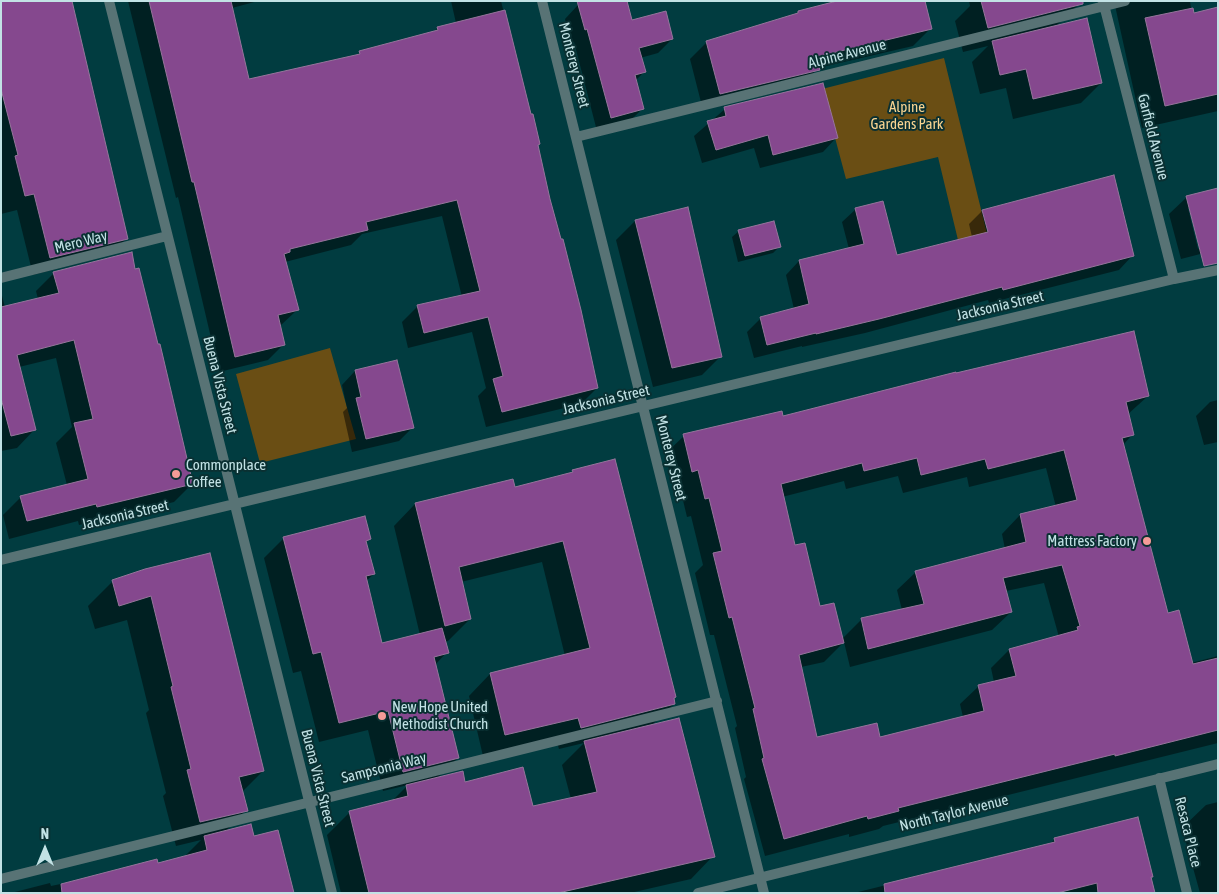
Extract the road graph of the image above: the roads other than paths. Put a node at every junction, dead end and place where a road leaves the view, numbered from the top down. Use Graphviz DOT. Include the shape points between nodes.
graph roads {
  1 [pos="109,1"];
  2 [pos="542,1"];
  3 [pos="1125,1"];
  4 [pos="1103,4"];
  5 [pos="576,137"];
  6 [pos="167,236"];
  7 [pos="1218,270"];
  8 [pos="1,278"];
  9 [pos="1174,280"];
  10 [pos="643,406"];
  11 [pos="235,505"];
  12 [pos="1,560"];
  13 [pos="716,701"];
  14 [pos="1218,764"];
  15 [pos="1159,778"];
  16 [pos="309,802"];
  17 [pos="760,877"];
  18 [pos="1,878"];
  19 [pos="332,893"];
  20 [pos="698,893"];
  21 [pos="764,893"];
  22 [pos="1187,893"];
  1 -- 6 [label="street, Buena Vista Street"];
  2 -- 5 [label="street, Monterey Street"];
  3 -- 4 [label="street, Alpine Avenue"];
  4 -- 5 [label="street, Alpine Avenue"];
  4 -- 9 [label="street, Garfield Avenue"];
  5 -- 10 [label="street, Monterey Street"];
  6 -- 8 [label="street, Mero Way"];
  6 -- 11 [label="street, Buena Vista Street"];
  7 -- 9 [label="street, Jacksonia Street"];
  9 -- 10 [label="street, Jacksonia Street"];
  10 -- 11 [label="street, Jacksonia Street"];
  10 -- 13 [label="street, Monterey Street"];
  11 -- 12 [label="street, Jacksonia Street"];
  11 -- 16 [label="street, Buena Vista Street"];
  13 -- 16 [label="street, Sampsonia Way"];
  13 -- 17 [label="street, Monterey Street"];
  14 -- 15 [label="street, North Taylor Avenue"];
  15 -- 17 [label="street, North Taylor Avenue"];
  15 -- 22 [label="street, Resaca Place"];
  16 -- 18 [label="street, Sampsonia Way"];
  16 -- 19 [label="street, Buena Vista Street"];
  17 -- 20 [label="street, North Taylor Avenue"];
  17 -- 21 [label="street, Monterey Street"];
}
